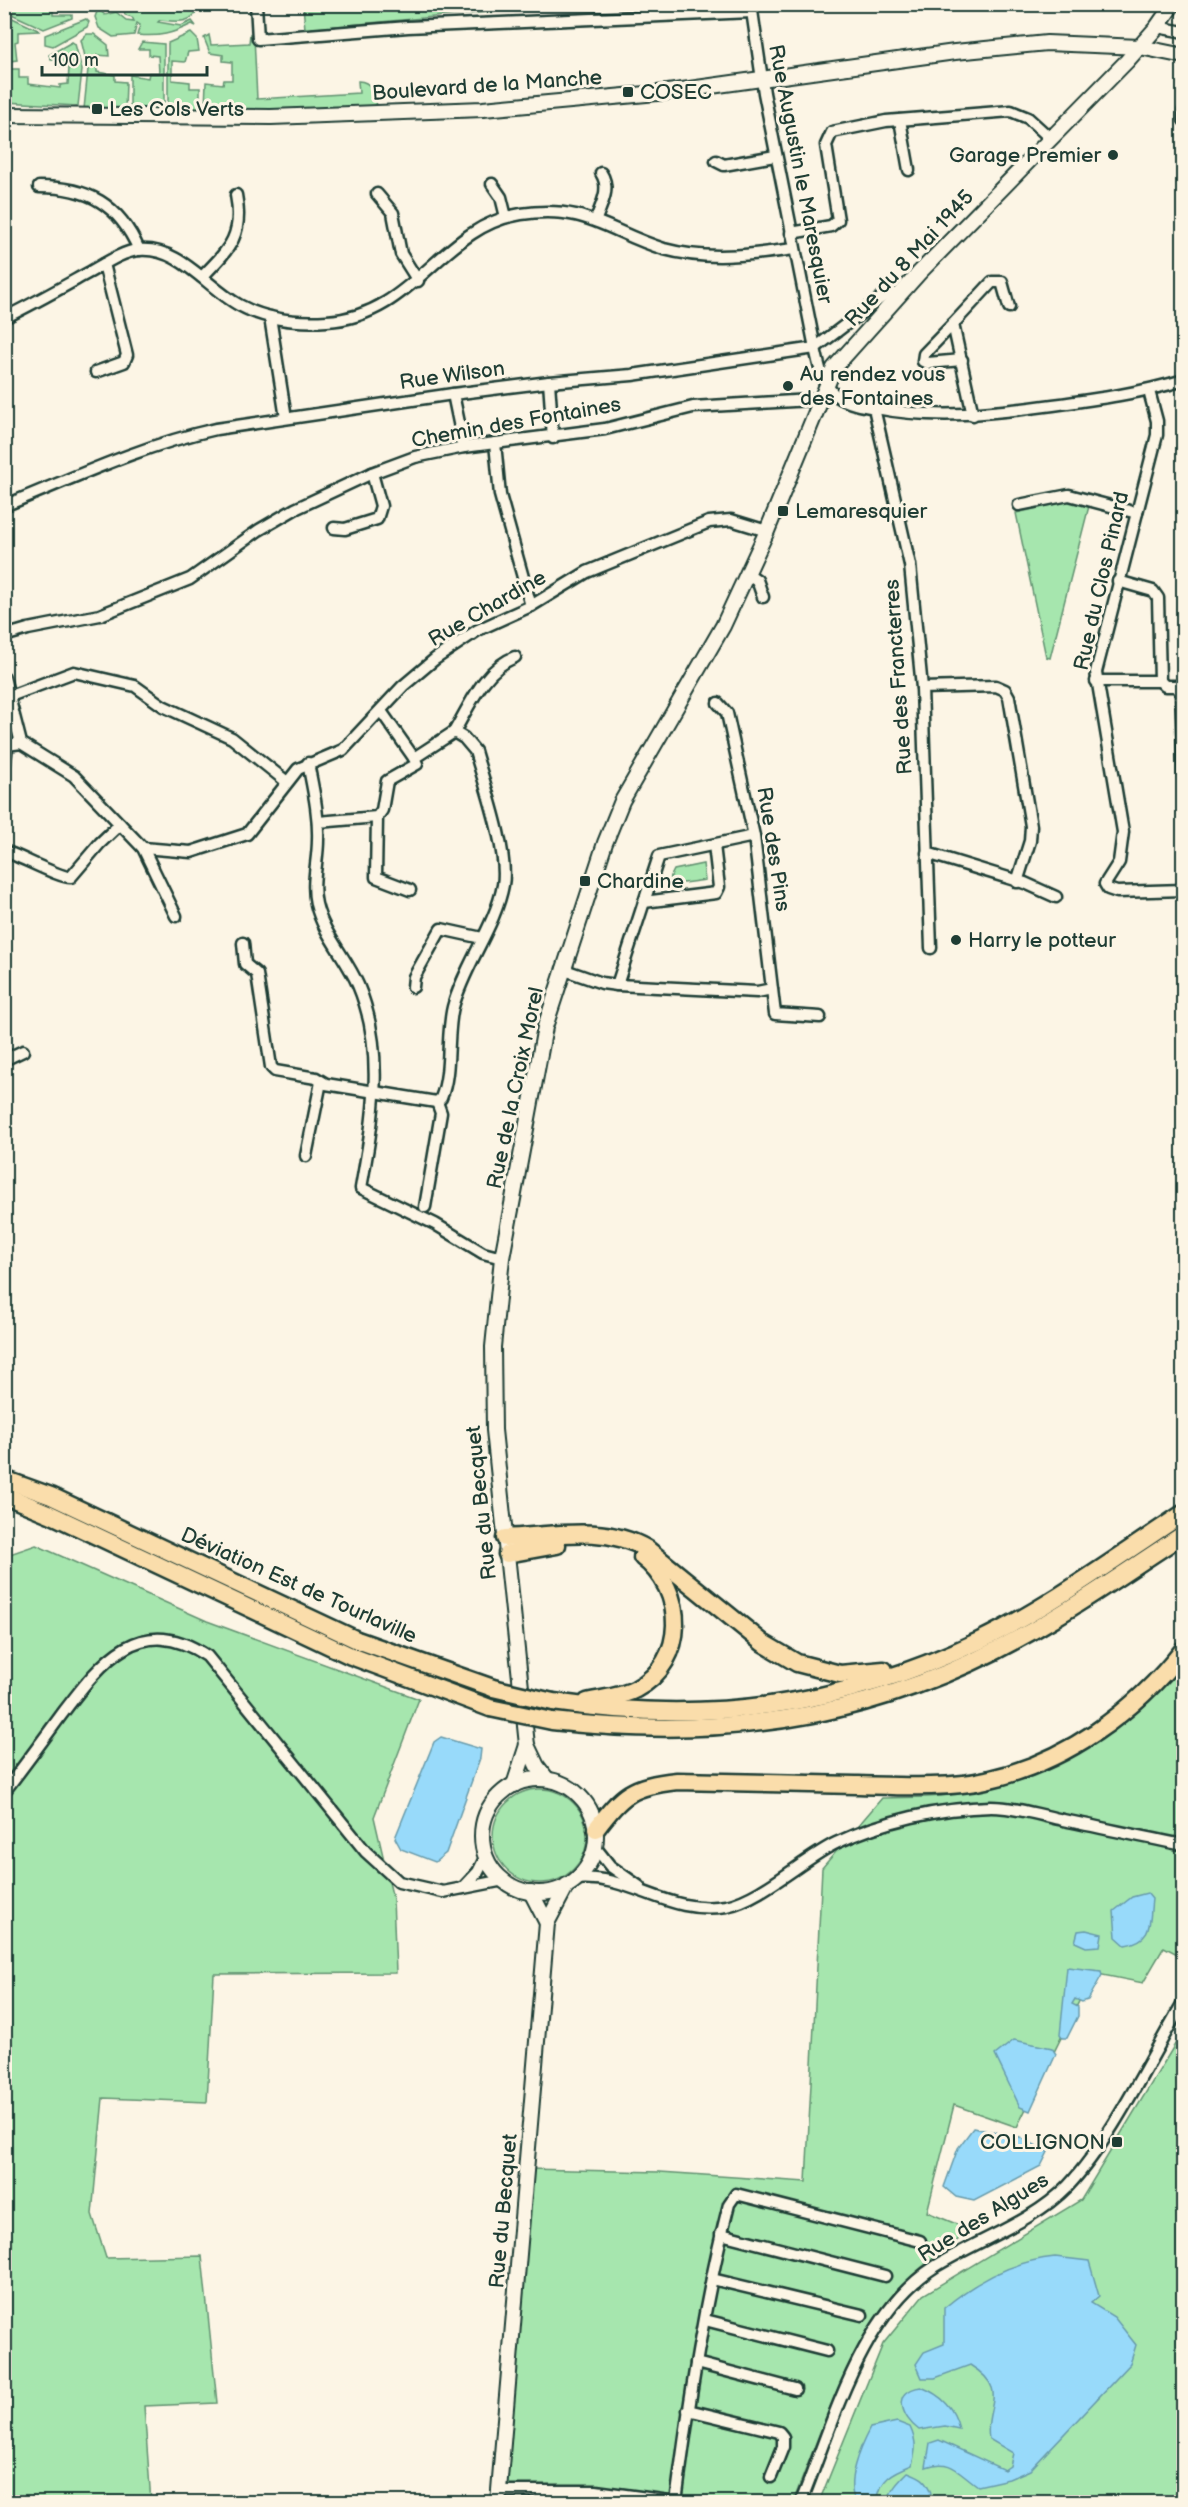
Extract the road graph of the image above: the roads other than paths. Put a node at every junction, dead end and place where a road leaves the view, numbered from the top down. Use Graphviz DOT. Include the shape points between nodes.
graph roads {
  1 [pos="256,4"];
  2 [pos="1173,4"];
  3 [pos="751,8"];
  4 [pos="1157,27"];
  5 [pos="1184,32"];
  6 [pos="1140,47"];
  7 [pos="1184,56"];
  8 [pos="762,81"];
  9 [pos="1184,110"];
  10 [pos="4,115"];
  11 [pos="900,120"];
  12 [pos="1184,120"];
  13 [pos="1051,140"];
  14 [pos="776,156"];
  15 [pos="716,161"];
  16 [pos="909,170"];
  17 [pos="601,173"];
  18 [pos="492,184"];
  19 [pos="39,187"];
  20 [pos="377,194"];
  21 [pos="236,195"];
  22 [pos="506,218"];
  23 [pos="596,219"];
  24 [pos="791,233"];
  25 [pos="794,249"];
  26 [pos="139,250"];
  27 [pos="104,264"];
  28 [pos="202,277"];
  29 [pos="418,280"];
  30 [pos="897,297"];
  31 [pos="1009,307"];
  32 [pos="270,317"];
  33 [pos="4,318"];
  34 [pos="953,324"];
  35 [pos="815,348"];
  36 [pos="962,360"];
  37 [pos="96,372"];
  38 [pos="1184,380"];
  39 [pos="549,382"];
  40 [pos="826,385"];
  41 [pos="1149,391"];
  42 [pos="453,394"];
  43 [pos="819,404"];
  44 [pos="874,408"];
  45 [pos="973,415"];
  46 [pos="286,418"];
  47 [pos="554,438"];
  48 [pos="495,443"];
  49 [pos="464,447"];
  50 [pos="372,473"];
  51 [pos="1019,505"];
  52 [pos="4,506"];
  53 [pos="1137,513"];
  54 [pos="334,528"];
  55 [pos="767,531"];
  56 [pos="748,574"];
  57 [pos="1118,581"];
  58 [pos="763,597"];
  59 [pos="531,606"];
  60 [pos="4,636"];
  61 [pos="515,657"];
  62 [pos="4,677"];
  63 [pos="1096,681"];
  64 [pos="1160,681"];
  65 [pos="922,688"];
  66 [pos="10,696"];
  67 [pos="718,703"];
  68 [pos="381,711"];
  69 [pos="454,732"];
  70 [pos="21,743"];
  71 [pos="6,745"];
  72 [pos="414,758"];
  73 [pos="308,763"];
  74 [pos="4,770"];
  75 [pos="1184,779"];
  76 [pos="287,782"];
  77 [pos="376,817"];
  78 [pos="318,822"];
  79 [pos="120,824"];
  80 [pos="754,836"];
  81 [pos="714,845"];
  82 [pos="143,848"];
  83 [pos="4,851"];
  84 [pos="927,853"];
  85 [pos="1017,882"];
  86 [pos="410,890"];
  87 [pos="1184,890"];
  88 [pos="1056,897"];
  89 [pos="644,902"];
  90 [pos="176,916"];
  91 [pos="482,938"];
  92 [pos="243,944"];
  93 [pos="930,948"];
  94 [pos="562,969"];
  95 [pos="617,986"];
  96 [pos="413,987"];
  97 [pos="772,989"];
  98 [pos="820,1017"];
  99 [pos="23,1051"];
  100 [pos="4,1060"];
  101 [pos="321,1082"];
  102 [pos="375,1093"];
  103 [pos="437,1102"];
  104 [pos="306,1156"];
  105 [pos="425,1207"];
  106 [pos="502,1258"];
  107 [pos="4,1479"];
  108 [pos="4,1495"];
  109 [pos="1184,1513"];
  110 [pos="1184,1534"];
  111 [pos="506,1546"];
  112 [pos="1184,1649"];
  113 [pos="927,1664"];
  114 [pos="574,1705"];
  115 [pos="527,1744"];
  116 [pos="547,1779"];
  117 [pos="514,1785"];
  118 [pos="4,1792"];
  119 [pos="596,1829"];
  120 [pos="1184,1845"];
  121 [pos="595,1847"];
  122 [pos="486,1856"];
  123 [pos="504,1880"];
  124 [pos="572,1882"];
  125 [pos="463,1888"];
  126 [pos="645,1891"];
  127 [pos="531,1892"];
  128 [pos="547,1923"];
  129 [pos="1184,2001"];
  130 [pos="722,2234"];
  131 [pos="920,2241"];
  132 [pos="885,2276"];
  133 [pos="712,2279"];
  134 [pos="862,2315"];
  135 [pos="705,2320"];
  136 [pos="827,2351"];
  137 [pos="696,2363"];
  138 [pos="795,2389"];
  139 [pos="688,2410"];
  140 [pos="771,2477"];
  141 [pos="499,2497"];
  142 [pos="677,2502"];
  143 [pos="801,2502"];
  1 -- 3 [label="street" via="258,39"];
  2 -- 4 [label="main road, Rue du 8 Mai 1945"];
  3 -- 8 [label="street, Rue Augustin le Maresquier"];
  4 -- 5 [label="street"];
  4 -- 6 [label="main road, Rue du 8 Mai 1945"];
  6 -- 7 [label="main road, Boulevard de la Manche"];
  6 -- 8 [label="main road, Boulevard de la Manche" via="1047,43 955,52"];
  6 -- 13 [label="main road, Rue du 8 Mai 1945"];
  8 -- 10 [label="main road, Boulevard de la Manche" via="611,98 393,114"];
  8 -- 14 [label="street, Rue Augustin le Maresquier"];
  9 -- 12 [label="street"];
  11 -- 13 [label="street" via="1011,111 1028,118"];
  11 -- 16 [label="street"];
  11 -- 24 [label="street" via="828,135 826,145 838,220 831,226"];
  13 -- 30 [label="main road, Rue du 8 Mai 1945"];
  14 -- 15 [label="street" via="724,165"];
  14 -- 24 [label="street, Rue Augustin le Maresquier"];
  17 -- 23 [label="street" via="606,188"];
  18 -- 22 [label="street" via="501,197"];
  19 -- 26 [label="street" via="78,192 107,206 129,227"];
  20 -- 29 [label="street" via="393,213 401,254"];
  21 -- 28 [label="street" via="240,218 235,235"];
  22 -- 23 [label="street" via="556,212"];
  22 -- 29 [label="street" via="453,245"];
  23 -- 25 [label="street" via="646,243 681,253 736,257"];
  24 -- 25 [label="street, Rue Augustin le Maresquier"];
  25 -- 35 [label="street, Rue Augustin le Maresquier"];
  26 -- 27 [label="street"];
  26 -- 28 [label="street" via="170,256"];
  27 -- 33 [label="street"];
  27 -- 37 [label="street" via="127,355 124,362"];
  28 -- 32 [label="street" via="241,306"];
  29 -- 32 [label="street" via="386,304 352,318 315,322"];
  30 -- 35 [label="street, Rue Wilson" via="890,291"];
  30 -- 40 [label="main road, Rue du 8 Mai 1945" via="834,368"];
  31 -- 34 [label="street" via="1002,282 992,282"];
  32 -- 46 [label="street"];
  34 -- 36 [label="street"];
  34 -- 36 [label="street" via="924,354 923,361"];
  35 -- 39 [label="street, Rue Wilson" via="632,375"];
  35 -- 40 [label="street, Rue Augustin le Maresquier"];
  36 -- 45 [label="street"];
  38 -- 41 [label="street"];
  39 -- 42 [label="street, Rue Wilson"];
  39 -- 47 [label="street"];
  40 -- 43 [label="main road, Rue de la Croix Morel"];
  40 -- 44 [label="street" via="844,400"];
  41 -- 45 [label="street"];
  41 -- 53 [label="street, Rue du Clos Pinard" via="1157,435"];
  42 -- 46 [label="street, Rue Wilson"];
  42 -- 49 [label="street"];
  43 -- 47 [label="street, Chemin des Fontaines" via="811,400 693,407"];
  43 -- 55 [label="main road, Rue de la Croix Morel"];
  44 -- 45 [label="street" via="938,416"];
  44 -- 65 [label="street, Rue des Francterres" via="910,565"];
  46 -- 52 [label="street, Rue Wilson" via="190,435"];
  47 -- 48 [label="street, Chemin des Fontaines"];
  48 -- 49 [label="street, Chemin des Fontaines"];
  48 -- 59 [label="street" via="500,495"];
  49 -- 50 [label="street, Chemin des Fontaines" via="415,457"];
  50 -- 54 [label="street" via="381,507 377,519 345,529"];
  50 -- 60 [label="street, Chemin des Fontaines" via="295,509 190,579 100,615"];
  51 -- 53 [label="street" via="1069,495"];
  53 -- 57 [label="street, Rue du Clos Pinard"];
  55 -- 56 [label="main road, Rue de la Croix Morel"];
  55 -- 59 [label="street, Rue Chardine" via="731,520 709,522 587,572"];
  56 -- 58 [label="street" via="757,580"];
  56 -- 94 [label="main road, Rue de la Croix Morel" via="706,657 622,801"];
  57 -- 63 [label="street, Rue du Clos Pinard"];
  57 -- 64 [label="street" via="1157,595"];
  59 -- 68 [label="street, Rue Chardine" via="478,630 444,652 403,686"];
  61 -- 69 [label="street" via="488,676"];
  62 -- 66 [label="street"];
  63 -- 64 [label="street"];
  63 -- 87 [label="street, Rue du Clos Pinard" via="1123,832 1119,862 1105,884 1117,892"];
  64 -- 75 [label="street" via="1181,692"];
  65 -- 84 [label="street, Rue des Francterres"];
  65 -- 85 [label="street" via="996,686 1005,690 1009,698 1031,826"];
  66 -- 70 [label="street"];
  66 -- 76 [label="street" via="74,672 135,686 162,706 232,738"];
  67 -- 80 [label="street, Rue des Pins" via="727,713"];
  68 -- 72 [label="street"];
  68 -- 73 [label="street, Rue Chardine" via="344,750"];
  69 -- 72 [label="street"];
  69 -- 91 [label="street" via="475,751 502,857 503,886"];
  70 -- 71 [label="street"];
  70 -- 79 [label="street" via="74,776"];
  71 -- 74 [label="street"];
  72 -- 77 [label="street" via="417,764 385,785 382,810"];
  73 -- 76 [label="street, Rue Chardine"];
  73 -- 78 [label="street"];
  76 -- 82 [label="street, Rue Chardine" via="248,834 191,852"];
  77 -- 78 [label="street"];
  77 -- 86 [label="street" via="376,877"];
  78 -- 102 [label="street" via="316,906 363,998 374,1042"];
  79 -- 82 [label="street"];
  79 -- 83 [label="street" via="71,877 64,878 27,858"];
  80 -- 81 [label="street"];
  80 -- 97 [label="street, Rue des Pins"];
  81 -- 89 [label="street" via="659,856"];
  81 -- 89 [label="street" via="719,887 716,893"];
  82 -- 90 [label="street"];
  84 -- 85 [label="street"];
  84 -- 93 [label="street, Rue des Francterres"];
  85 -- 88 [label="street"];
  89 -- 95 [label="street"];
  91 -- 96 [label="street" via="441,929 414,977"];
  91 -- 103 [label="street" via="457,994 443,1093"];
  92 -- 101 [label="street" via="245,964 257,974 271,1067"];
  94 -- 95 [label="street"];
  94 -- 106 [label="main road, Rue de la Croix Morel" via="545,1028"];
  95 -- 97 [label="street" via="757,992"];
  97 -- 98 [label="street, Rue des Pins" via="775,1014"];
  99 -- 100 [label="street"];
  101 -- 102 [label="street"];
  101 -- 104 [label="street"];
  102 -- 103 [label="street"];
  102 -- 106 [label="street" via="361,1188 483,1253"];
  103 -- 105 [label="street" via="441,1113"];
  106 -- 111 [label="main road, Rue du Becquet" via="493,1347 494,1430"];
  107 -- 114 [label="highway, Déviation Est de Tourlaville, bridge" via="51,1496 357,1640 493,1688"];
  108 -- 110 [label="highway, Déviation Est de Tourlaville, bridge" via="351,1656 490,1708 552,1721 615,1728 716,1728 812,1716 870,1702 1013,1641"];
  109 -- 113 [label="highway, Déviation Est de Tourlaville" via="1018,1620"];
  111 -- 113 [label="highway" via="601,1533 632,1540 763,1643 810,1668 854,1674"];
  111 -- 114 [label="highway" via="590,1541 613,1544 652,1565 667,1588 675,1608 676,1630 661,1666 637,1689"];
  111 -- 115 [label="main road, Rue du Becquet"];
  112 -- 119 [label="highway" via="1134,1703 1076,1745 986,1781 908,1786 655,1783 620,1799"];
  113 -- 114 [label="highway, Déviation Est de Tourlaville" via="807,1700 749,1709 669,1713"];
  115 -- 116 [label="main road, Rue du Becquet"];
  115 -- 117 [label="main road, Rue du Becquet"];
  116 -- 117 [label="main road"];
  116 -- 119 [label="main road" via="568,1787 585,1802"];
  117 -- 122 [label="main road" via="495,1800 488,1813 483,1827"];
  118 -- 125 [label="street" via="104,1661 133,1644 170,1640 207,1656 379,1867 399,1882 422,1890 443,1892"];
  119 -- 121 [label="main road"];
  120 -- 126 [label="street" via="993,1807 927,1814 880,1826 836,1843 729,1905 678,1906"];
  121 -- 124 [label="main road" via="589,1863"];
  121 -- 126 [label="street" via="610,1866"];
  122 -- 123 [label="main road"];
  122 -- 125 [label="street"];
  123 -- 125 [label="street"];
  123 -- 127 [label="main road"];
  124 -- 126 [label="street" via="597,1877"];
  124 -- 127 [label="main road" via="548,1892"];
  124 -- 128 [label="main road, Rue du Becquet"];
  127 -- 128 [label="main road"];
  128 -- 141 [label="main road, Rue du Becquet"];
  129 -- 143 [label="street, Rue des Algues" via="1095,2152 1066,2187 1038,2210 934,2267 884,2316 859,2358"];
  130 -- 131 [label="street" via="729,2204 736,2194 744,2194"];
  130 -- 132 [label="street"];
  130 -- 133 [label="street"];
  133 -- 134 [label="street"];
  133 -- 135 [label="street"];
  135 -- 136 [label="street"];
  135 -- 137 [label="street"];
  137 -- 138 [label="street"];
  137 -- 139 [label="street"];
  139 -- 140 [label="street" via="779,2432 783,2447"];
  139 -- 142 [label="street"];
  141 -- 142 [label="street" via="596,2491"];
}
